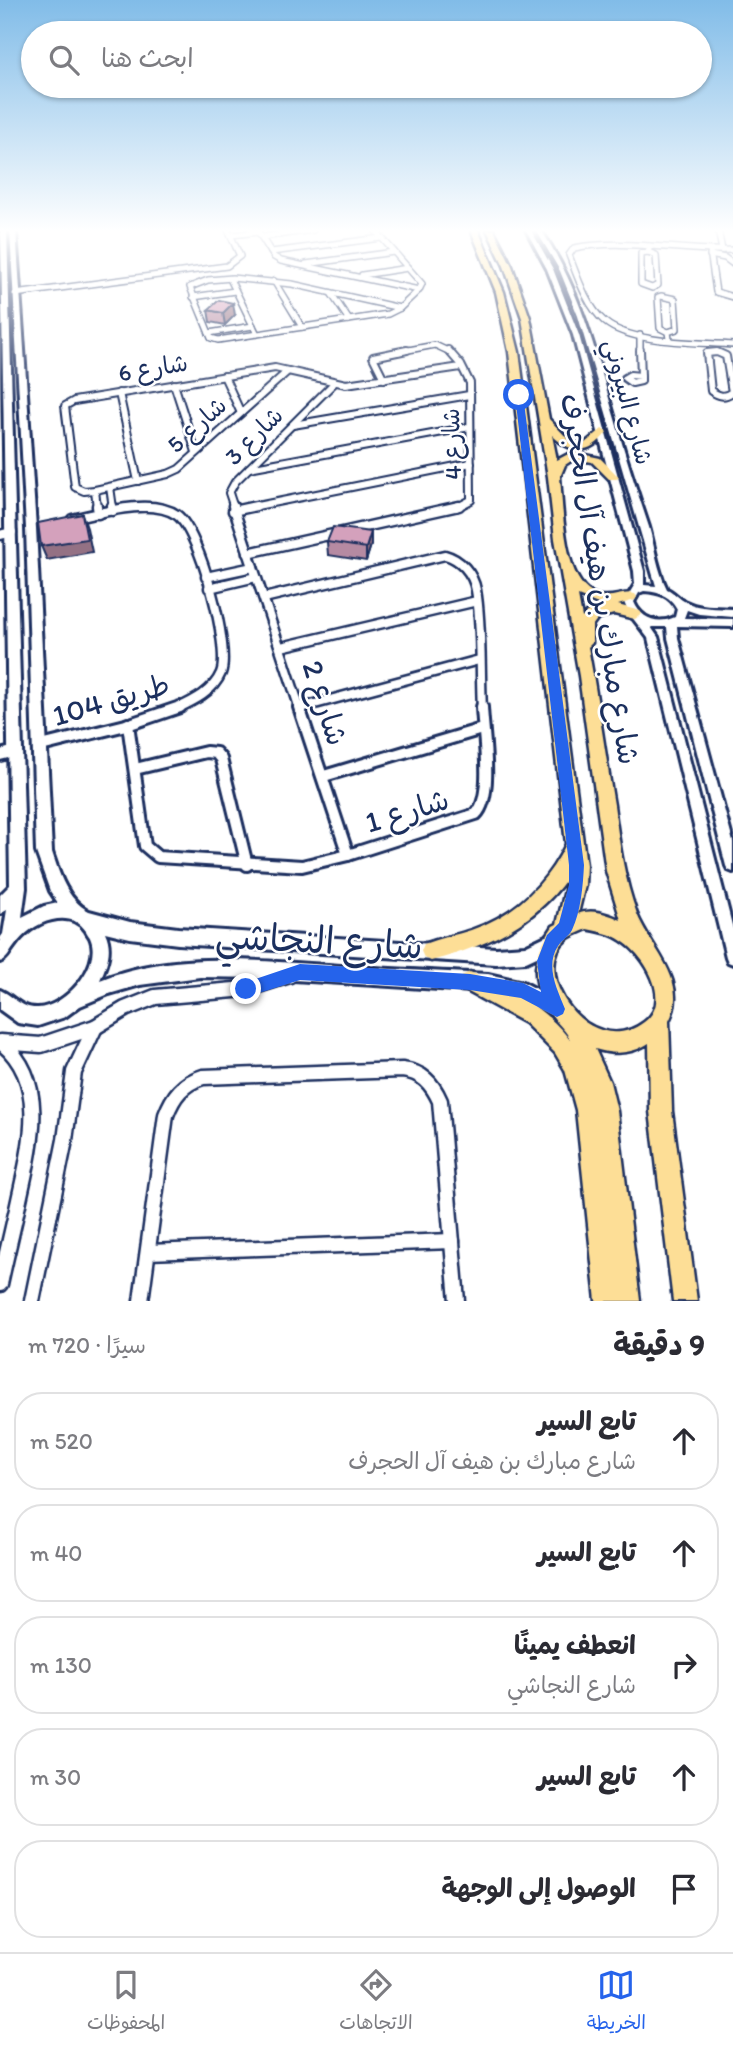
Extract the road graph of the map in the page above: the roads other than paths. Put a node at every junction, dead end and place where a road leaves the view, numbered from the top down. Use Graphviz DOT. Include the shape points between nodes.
graph roads {
  1 [pos="46,291"];
  2 [pos="191,291"];
  3 [pos="235,291"];
  4 [pos="280,291"];
  5 [pos="320,291"];
  6 [pos="418,291"];
  7 [pos="498,291"];
  8 [pos="516,291"];
  9 [pos="559,291"];
  10 [pos="571,291"];
  11 [pos="588,291"];
  12 [pos="716,291"];
  13 [pos="331,293"];
  14 [pos="6,296"];
  15 [pos="193,297"];
  16 [pos="733,297"];
  17 [pos="400,308"];
  18 [pos="349,320"];
  19 [pos="253,326"];
  20 [pos="302,327"];
  21 [pos="510,332"];
  22 [pos="19,333"];
  23 [pos="209,333"];
  24 [pos="257,334"];
  25 [pos="5,335"];
  26 [pos="640,335"];
  27 [pos="669,335"];
  28 [pos="528,336"];
  29 [pos="715,343"];
  30 [pos="733,345"];
  31 [pos="716,352"];
  32 [pos="593,354"];
  33 [pos="582,357"];
  34 [pos="596,362"];
  35 [pos="461,367"];
  36 [pos="289,370"];
  37 [pos="224,376"];
  38 [pos="641,376"];
  39 [pos="384,379"];
  40 [pos="334,383"];
  41 [pos="174,384"];
  42 [pos="119,393"];
  43 [pos="469,395"];
  44 [pos="240,411"];
  45 [pos="542,415"];
  46 [pos="293,425"];
  47 [pos="470,427"];
  48 [pos="602,432"];
  49 [pos="196,452"];
  50 [pos="471,463"];
  51 [pos="249,468"];
  52 [pos="554,477"];
  53 [pos="613,477"];
  54 [pos="138,481"];
  55 [pos="110,487"];
  56 [pos="78,490"];
  57 [pos="95,490"];
  58 [pos="113,511"];
  59 [pos="233,511"];
  60 [pos="97,514"];
  61 [pos="57,522"];
  62 [pos="44,525"];
  63 [pos="31,528"];
  64 [pos="6,534"];
  65 [pos="561,539"];
  66 [pos="248,553"];
  67 [pos="254,572"];
  68 [pos="206,578"];
  69 [pos="209,588"];
  70 [pos="663,591"];
  71 [pos="632,594"];
  72 [pos="264,598"];
  73 [pos="477,601"];
  74 [pos="680,604"];
  75 [pos="733,613"];
  76 [pos="637,616"];
  77 [pos="733,622"];
  78 [pos="673,623"];
  79 [pos="36,636"];
  80 [pos="14,641"];
  81 [pos="281,647"];
  82 [pos="37,657"];
  83 [pos="479,660"];
  84 [pos="14,662"];
  85 [pos="586,676"];
  86 [pos="667,694"];
  87 [pos="688,696"];
  88 [pos="300,708"];
  89 [pos="671,710"];
  90 [pos="692,712"];
  91 [pos="128,724"];
  92 [pos="482,729"];
  93 [pos="41,746"];
  94 [pos="16,751"];
  95 [pos="0,755"];
  96 [pos="135,769"];
  97 [pos="324,776"];
  98 [pos="575,845"];
  99 [pos="348,855"];
  100 [pos="247,865"];
  101 [pos="733,866"];
  102 [pos="18,888"];
  103 [pos="0,906"];
  104 [pos="81,916"];
  105 [pos="559,934"];
  106 [pos="640,941"];
  107 [pos="4,946"];
  108 [pos="431,951"];
  109 [pos="733,957"];
  110 [pos="300,972"];
  111 [pos="470,982"];
  112 [pos="76,999"];
  113 [pos="3,1005"];
  114 [pos="557,1009"];
  115 [pos="659,1019"];
  116 [pos="95,1027"];
  117 [pos="575,1028"];
  118 [pos="1,1043"];
  119 [pos="452,1241"];
  120 [pos="148,1252"];
  121 [pos="0,1284"];
  122 [pos="32,1301"];
  123 [pos="141,1301"];
  124 [pos="457,1301"];
  125 [pos="608,1301"];
  126 [pos="628,1301"];
  127 [pos="685,1301"];
  1 -- 14 [label="street"];
  2 -- 15 [label="street"];
  3 -- 15 [label="street"];
  3 -- 19 [label="street"];
  4 -- 20 [label="street"];
  5 -- 13 [label="street"];
  6 -- 17 [label="street"];
  7 -- 21 [label="main road, شارع مبارك بن هيف آل الحجرف"];
  8 -- 28 [label="main road, شارع مبارك بن هيف آل الحجرف"];
  9 -- 33 [label="street, شارع البيروني"];
  10 -- 32 [label="street, شارع البيروني"];
  11 -- 26 [label="street" via="605,322"];
  12 -- 16 [label="street"];
  13 -- 17 [label="street"];
  13 -- 18 [label="street"];
  14 -- 22 [label="main road"];
  14 -- 25 [label="main road"];
  15 -- 23 [label="street"];
  17 -- 18 [label="street"];
  18 -- 20 [label="street"];
  19 -- 23 [label="street"];
  19 -- 24 [label="street"];
  20 -- 24 [label="street"];
  21 -- 28 [label="main road" via="523,330"];
  21 -- 98 [label="main road, شارع مبارك بن هيف آل الحجرف"];
  22 -- 25 [label="main road"];
  22 -- 63 [label="main road"];
  23 -- 24 [label="street" via="218,340"];
  25 -- 64 [label="main road"];
  26 -- 27 [label="street"];
  26 -- 38 [label="street"];
  27 -- 27 [label="street" via="677,329 675,299 661,296 660,328"];
  27 -- 29 [label="street"];
  28 -- 45 [label="main road, شارع مبارك بن هيف آل الحجرف"];
  29 -- 30 [label="street"];
  29 -- 31 [label="street"];
  31 -- 31 [label="street" via="707,353 711,391 727,396 732,392 726,356"];
  32 -- 33 [label="street"];
  32 -- 34 [label="street, شارع البيروني"];
  33 -- 34 [label="street"];
  33 -- 48 [label="street, شارع البيروني"];
  34 -- 70 [label="street, شارع البيروني" via="648,538 650,560"];
  35 -- 39 [label="street, شارع 6"];
  35 -- 39 [label="street, شارع 4" via="445,347 435,345 373,357"];
  35 -- 43 [label="street, شارع 4" via="470,383"];
  36 -- 37 [label="street, شارع 6"];
  36 -- 40 [label="street, شارع 6"];
  36 -- 44 [label="street, شارع 5"];
  37 -- 41 [label="street, شارع 6"];
  37 -- 44 [label="street"];
  39 -- 40 [label="street, شارع 6"];
  40 -- 46 [label="street, شارع 3"];
  41 -- 42 [label="street, شارع 6"];
  41 -- 49 [label="street"];
  42 -- 54 [label="street"];
  42 -- 56 [label="street, شارع 6" via="65,406"];
  43 -- 46 [label="street"];
  43 -- 47 [label="street, شارع 4"];
  44 -- 49 [label="street, شارع 5"];
  45 -- 48 [label="main road" via="558,439 571,445 589,445"];
  45 -- 52 [label="main road, شارع مبارك بن هيف آل الحجرف"];
  46 -- 51 [label="street, شارع 3"];
  47 -- 50 [label="street, شارع 4"];
  47 -- 51 [label="street"];
  48 -- 53 [label="street, شارع البيروني"];
  49 -- 54 [label="street, شارع 5" via="168,474"];
  50 -- 59 [label="street"];
  50 -- 66 [label="street, شارع 4" via="473,496 466,504"];
  51 -- 59 [label="street, شارع 3" via="229,493"];
  52 -- 53 [label="main road" via="560,463 572,455 596,460"];
  52 -- 65 [label="main road, شارع مبارك بن هيف آل الحجرف"];
  53 -- 71 [label="street, شارع البيروني" via="639,571 640,584"];
  54 -- 55 [label="street, شارع 5"];
  55 -- 57 [label="street, شارع 5"];
  55 -- 58 [label="street"];
  56 -- 57 [label="street, شارع 5"];
  57 -- 60 [label="street"];
  58 -- 60 [label="street, طريق 104"];
  58 -- 68 [label="street, طريق 104" via="150,508 177,515 190,530"];
  59 -- 66 [label="street, شارع 3"];
  60 -- 61 [label="street, طريق 104"];
  62 -- 63 [label="street"];
  63 -- 79 [label="main road"];
  64 -- 80 [label="main road"];
  65 -- 71 [label="main road" via="577,589 595,600 613,602"];
  65 -- 85 [label="main road, شارع مبارك بن هيف آل الحجرف"];
  66 -- 67 [label="street, شارع 3"];
  67 -- 68 [label="street"];
  67 -- 69 [label="street"];
  67 -- 72 [label="street, شارع 2"];
  68 -- 69 [label="street, طريق 104"];
  69 -- 91 [label="street, طريق 104" via="223,651 220,675 190,703"];
  70 -- 71 [label="street" via="643,588"];
  70 -- 74 [label="street"];
  71 -- 76 [label="street" via="630,608"];
  72 -- 73 [label="street, شارع 1" via="445,555 463,564 477,589"];
  72 -- 81 [label="street, شارع 2"];
  73 -- 81 [label="street"];
  73 -- 83 [label="street, شارع 1"];
  74 -- 75 [label="street"];
  74 -- 78 [label="street" via="682,614"];
  76 -- 78 [label="street" via="661,625"];
  76 -- 85 [label="main road" via="618,610 597,611 589,617 585,626"];
  76 -- 86 [label="street" via="653,637"];
  77 -- 78 [label="street"];
  78 -- 87 [label="street"];
  79 -- 80 [label="main road"];
  79 -- 82 [label="main road"];
  80 -- 84 [label="main road"];
  81 -- 88 [label="street, شارع 2"];
  82 -- 84 [label="main road"];
  82 -- 93 [label="main road"];
  83 -- 88 [label="street"];
  83 -- 92 [label="street, شارع 1"];
  84 -- 94 [label="main road"];
  85 -- 106 [label="main road, شارع مبارك بن هيف آل الحجرف" via="615,871"];
  86 -- 87 [label="street" via="681,700"];
  86 -- 89 [label="street"];
  87 -- 90 [label="street"];
  88 -- 97 [label="street, شارع 2"];
  89 -- 90 [label="street" via="678,705"];
  89 -- 109 [label="street"];
  90 -- 101 [label="street"];
  91 -- 93 [label="street, طريق 104"];
  91 -- 96 [label="street, شارع 1"];
  92 -- 97 [label="street"];
  92 -- 99 [label="street, شارع 1" via="486,791 483,807 476,814"];
  93 -- 104 [label="main road" via="47,866 58,891"];
  94 -- 95 [label="street"];
  94 -- 102 [label="main road"];
  96 -- 100 [label="street, شارع 1" via="145,846 151,853 158,858"];
  96 -- 100 [label="street" via="216,753 222,759"];
  97 -- 99 [label="street, شارع 2"];
  98 -- 105 [label="main road, شارع مبارك بن هيف آل الحجرف" via="576,885"];
  98 -- 108 [label="main road" via="554,884 519,917 487,934"];
  99 -- 100 [label="street, شارع 1" via="302,866"];
  102 -- 103 [label="main road"];
  102 -- 107 [label="main road"];
  104 -- 107 [label="main road, شارع النجاشي" via="66,911 43,914 21,927"];
  104 -- 108 [label="main road, شارع النجاشي" via="166,935"];
  104 -- 112 [label="main road" via="98,933 101,954 93,978"];
  105 -- 106 [label="main road" via="586,920 597,920"];
  105 -- 108 [label="main road, شارع النجاشي" via="526,954 511,956"];
  105 -- 114 [label="main road" via="544,973"];
  106 -- 115 [label="main road" via="655,961 664,985"];
  110 -- 111 [label="main road, شارع النجاشي"];
  110 -- 112 [label="main road, شارع النجاشي" via="178,968 127,978"];
  110 -- 116 [label="street" via="246,989 155,997"];
  111 -- 114 [label="main road, شارع النجاشي" via="523,991"];
  111 -- 125 [label="main road" via="547,1026 574,1063 585,1093"];
  112 -- 113 [label="main road" via="41,1016 18,1015"];
  114 -- 117 [label="main road"];
  115 -- 117 [label="main road" via="645,1036 623,1044 599,1041"];
  115 -- 127 [label="main road" via="661,1111"];
  116 -- 118 [label="street" via="41,1045"];
  116 -- 122 [label="street" via="74,1072"];
  117 -- 126 [label="main road" via="599,1082 606,1111"];
  118 -- 121 [label="street" via="11,1049 27,1081 33,1122"];
  119 -- 120 [label="street"];
  119 -- 120 [label="street" via="440,1101 425,1078 402,1070 243,1075 196,1078 172,1099"];
  119 -- 124 [label="street"];
  120 -- 123 [label="street"];
}
